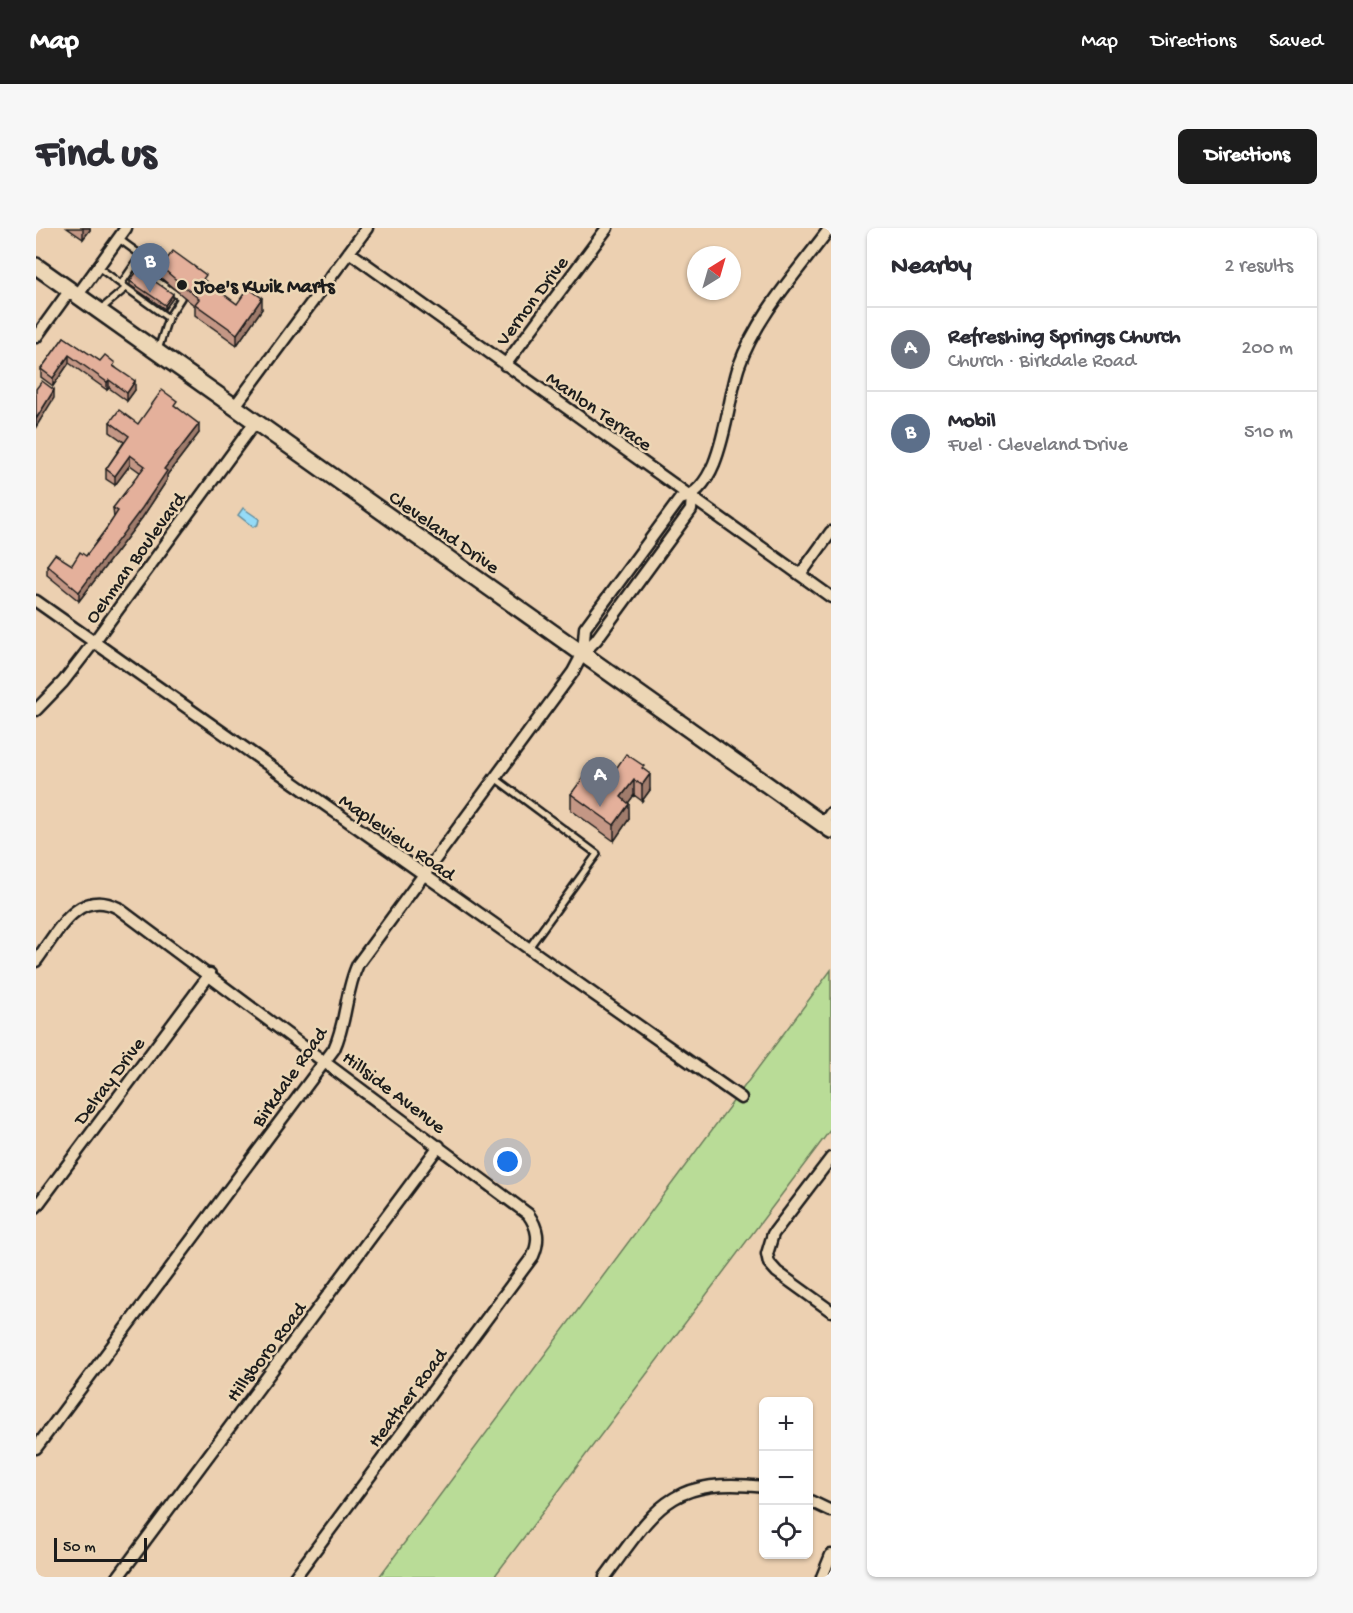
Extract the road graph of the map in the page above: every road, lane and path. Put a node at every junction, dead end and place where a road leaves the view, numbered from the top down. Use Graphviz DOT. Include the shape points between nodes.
graph roads {
  1 [pos="126,228"];
  2 [pos="367,228"];
  3 [pos="607,228"];
  4 [pos="830,228"];
  5 [pos="119,239"];
  6 [pos="349,252"];
  7 [pos="135,265"];
  8 [pos="36,266"];
  9 [pos="98,267"];
  10 [pos="124,286"];
  11 [pos="74,293"];
  12 [pos="99,311"];
  13 [pos="168,318"];
  14 [pos="36,337"];
  15 [pos="158,352"];
  16 [pos="505,365"];
  17 [pos="235,406"];
  18 [pos="256,421"];
  19 [pos="692,496"];
  20 [pos="831,532"];
  21 [pos="633,564"];
  22 [pos="645,573"];
  23 [pos="800,574"];
  24 [pos="831,597"];
  25 [pos="36,601"];
  26 [pos="94,642"];
  27 [pos="583,653"];
  28 [pos="36,710"];
  29 [pos="495,778"];
  30 [pos="828,822"];
  31 [pos="424,876"];
  32 [pos="528,949"];
  33 [pos="36,961"];
  34 [pos="210,974"];
  35 [pos="325,1060"];
  36 [pos="741,1098"];
  37 [pos="439,1146"];
  38 [pos="831,1158"];
  39 [pos="36,1207"];
  40 [pos="538,1235"];
  41 [pos="831,1311"];
  42 [pos="36,1448"];
  43 [pos="759,1487"];
  44 [pos="813,1502"];
  45 [pos="831,1511"];
  46 [pos="831,1555"];
  47 [pos="118,1577"];
  48 [pos="295,1577"];
  49 [pos="605,1577"];
  50 [pos="822,1577"];
  1 -- 5 [label="street"];
  2 -- 6 [label="street"];
  3 -- 16 [label="street, Vernon Drive"];
  4 -- 19 [label="street" via="755,332 738,367 721,442 709,474"];
  5 -- 7 [label="lane" via="141,255"];
  5 -- 9 [label="street"];
  6 -- 16 [label="street, Manlon Terrace"];
  6 -- 17 [label="street"];
  7 -- 10 [label="lane"];
  7 -- 13 [label="lane" via="181,298"];
  8 -- 11 [label="street, Cleveland Drive"];
  9 -- 10 [label="lane"];
  9 -- 11 [label="street"];
  10 -- 12 [label="lane"];
  10 -- 13 [label="lane"];
  11 -- 12 [label="street, Cleveland Drive"];
  11 -- 14 [label="street"];
  12 -- 15 [label="street, Cleveland Drive"];
  13 -- 15 [label="lane"];
  15 -- 17 [label="street, Cleveland Drive"];
  16 -- 19 [label="street, Manlon Terrace"];
  17 -- 18 [label="street, Cleveland Drive"];
  18 -- 26 [label="street, Oehman Boulevard"];
  18 -- 27 [label="street, Cleveland Drive"];
  19 -- 21 [label="street" via="680,499"];
  19 -- 22 [label="street" via="692,507"];
  19 -- 23 [label="street, Manlon Terrace"];
  20 -- 23 [label="street"];
  21 -- 22 [label="street"];
  21 -- 27 [label="street" via="583,631"];
  22 -- 27 [label="street"];
  23 -- 24 [label="street, Manlon Terrace"];
  25 -- 26 [label="street, Mapleview Road"];
  26 -- 28 [label="street, Oehman Boulevard"];
  26 -- 31 [label="street, Mapleview Road"];
  27 -- 29 [label="street, Birkdale Road"];
  27 -- 30 [label="street, Cleveland Drive"];
  29 -- 31 [label="street, Birkdale Road"];
  29 -- 32 [label="lane" via="597,854"];
  31 -- 32 [label="street, Mapleview Road"];
  31 -- 35 [label="street, Birkdale Road" via="358,964 341,1032"];
  32 -- 36 [label="street, Mapleview Road"];
  33 -- 34 [label="street, Hillside Avenue" via="70,915 87,903 108,903"];
  34 -- 35 [label="street, Hillside Avenue"];
  34 -- 39 [label="street, Delray Drive"];
  35 -- 37 [label="street, Hillside Avenue"];
  35 -- 42 [label="street, Birkdale Road"];
  37 -- 40 [label="street, Hillside Avenue" via="528,1214"];
  37 -- 47 [label="street, Hillsboro Road"];
  38 -- 41 [label="street" via="773,1234 767,1254 777,1272"];
  40 -- 48 [label="street, Heather Road" via="533,1256"];
  43 -- 49 [label="street" via="723,1486 675,1496 638,1529"];
  44 -- 45 [label="street"];
  46 -- 50 [label="street"];
}
